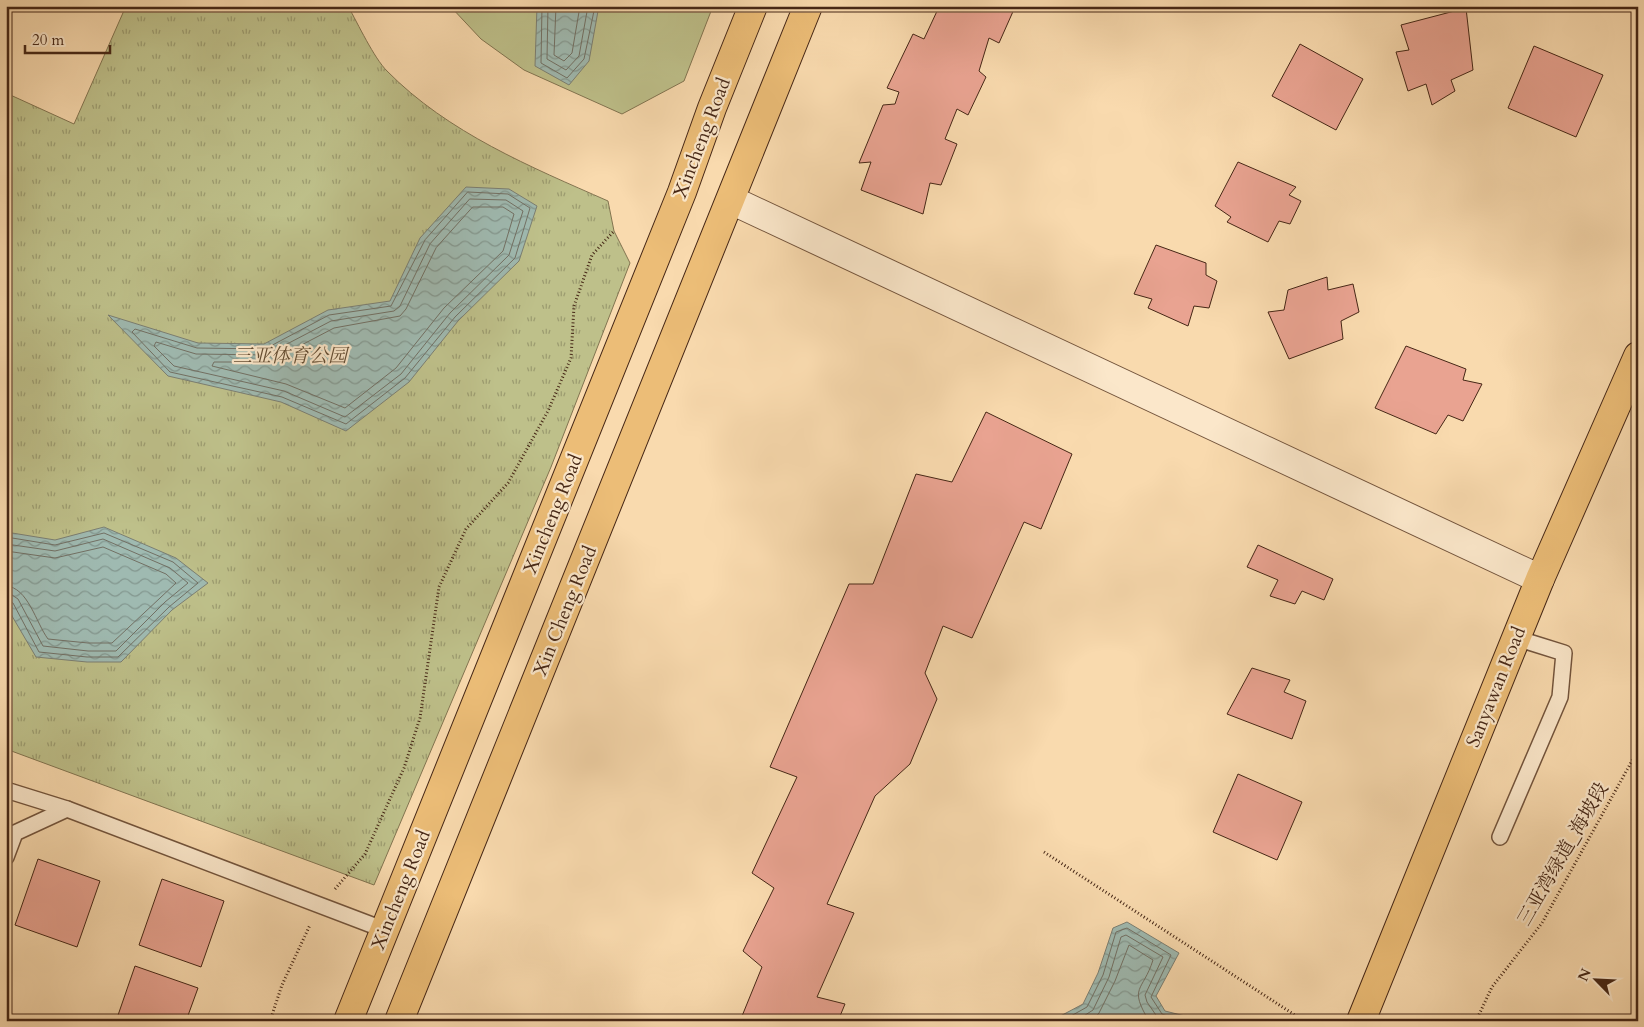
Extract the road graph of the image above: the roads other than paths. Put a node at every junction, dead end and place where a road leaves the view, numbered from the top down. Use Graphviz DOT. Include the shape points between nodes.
graph roads {
  1 [pos="753,6"];
  2 [pos="808,6"];
  3 [pos="731,200"];
  4 [pos="1638,356"];
  5 [pos="1540,579"];
  6 [pos="1516,638"];
  7 [pos="6,790"];
  8 [pos="67,809"];
  9 [pos="1500,837"];
  10 [pos="6,858"];
  11 [pos="385,930"];
  12 [pos="348,1021"];
  13 [pos="399,1021"];
  14 [pos="1361,1021"];
  1 -- 11 [label="main road, Xincheng Road" via="682,192"];
  2 -- 3 [label="main road"];
  3 -- 5 [label="street"];
  3 -- 13 [label="main road, Xin Cheng Road"];
  4 -- 5 [label="main road, Sanyawan Road"];
  5 -- 6 [label="main road, Sanyawan Road"];
  6 -- 9 [label="lane" via="1564,653 1560,697"];
  6 -- 14 [label="main road, Sanyawan Road"];
  7 -- 8 [label="lane"];
  8 -- 10 [label="lane" via="16,833"];
  8 -- 11 [label="lane"];
  11 -- 12 [label="main road, Xincheng Road"];
}
